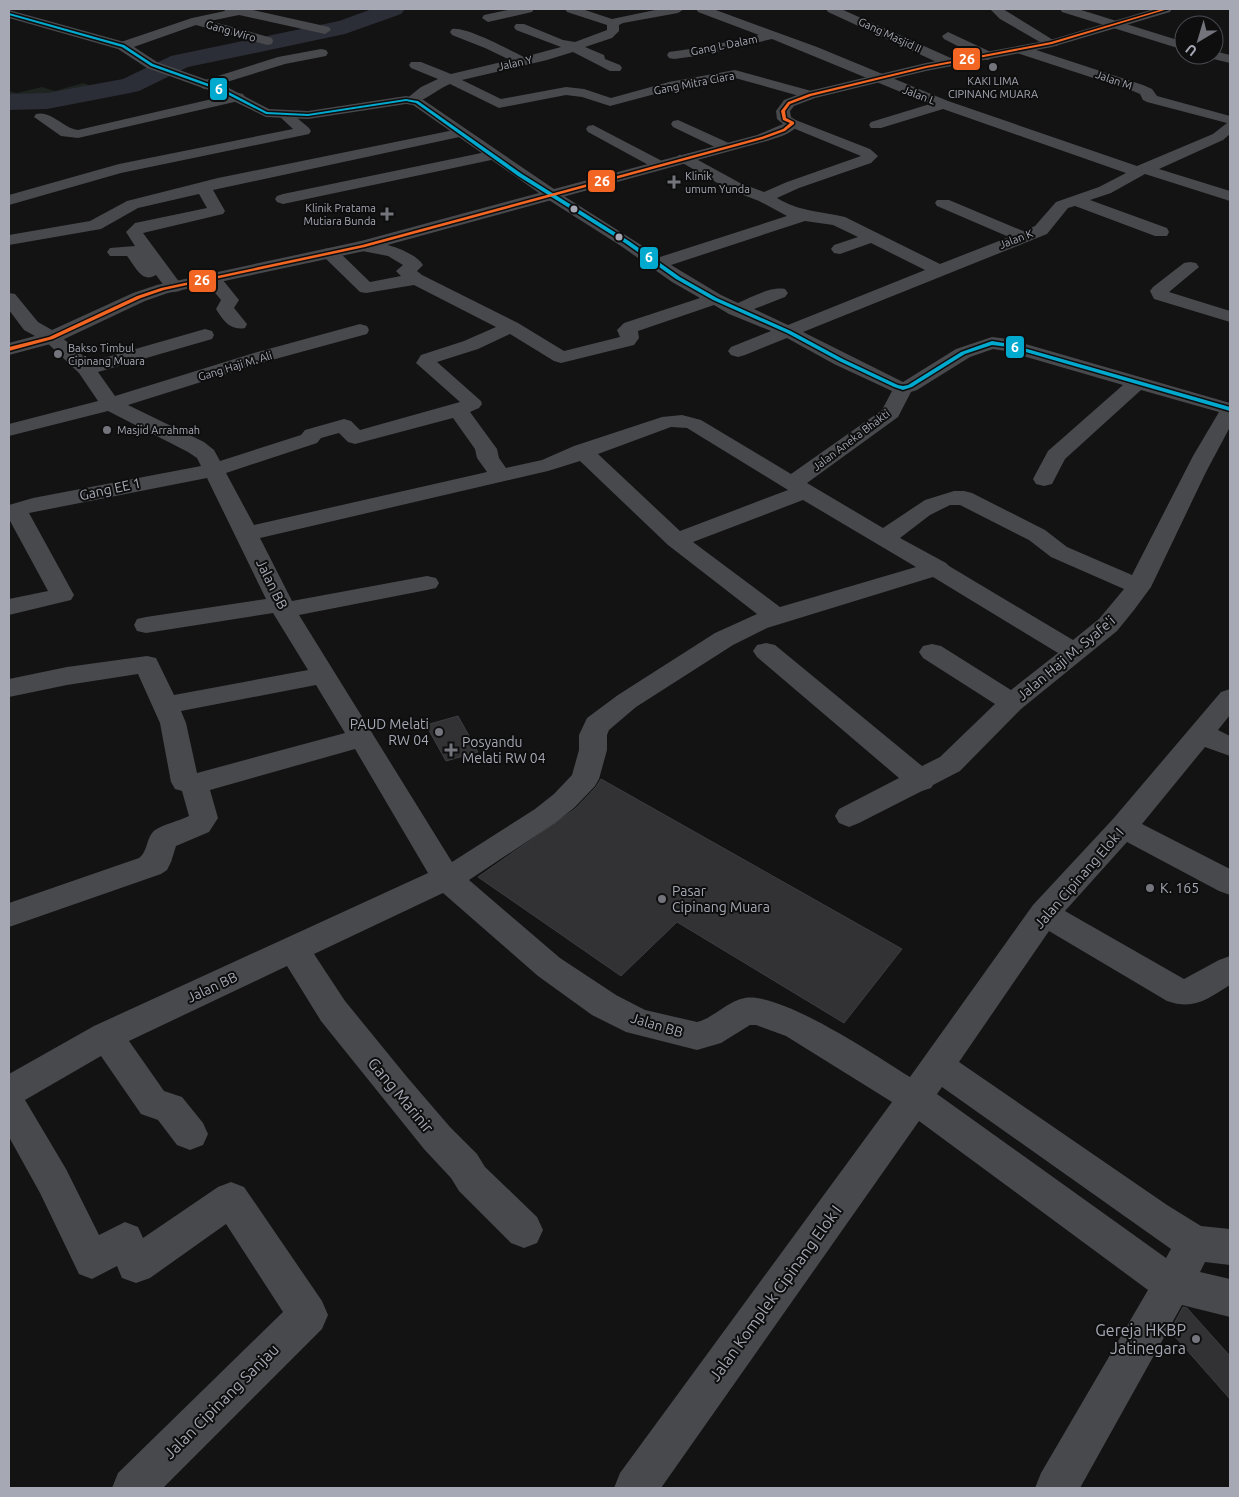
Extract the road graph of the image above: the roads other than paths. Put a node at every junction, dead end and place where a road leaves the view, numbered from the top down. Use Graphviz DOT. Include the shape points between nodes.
graph roads {
  1 [pos="239,9"];
  2 [pos="528,9"];
  3 [pos="571,9"];
  4 [pos="678,9"];
  5 [pos="702,9"];
  6 [pos="832,9"];
  7 [pos="996,9"];
  8 [pos="1066,9"];
  9 [pos="1166,9"];
  10 [pos="185,11"];
  11 [pos="9,14"];
  12 [pos="488,18"];
  13 [pos="202,20"];
  14 [pos="613,24"];
  15 [pos="1114,24"];
  16 [pos="520,27"];
  17 [pos="326,30"];
  18 [pos="456,32"];
  19 [pos="774,35"];
  20 [pos="948,36"];
  21 [pos="267,41"];
  22 [pos="1052,43"];
  23 [pos="1174,43"];
  24 [pos="123,46"];
  25 [pos="574,47"];
  26 [pos="1022,50"];
  27 [pos="321,53"];
  28 [pos="674,55"];
  29 [pos="988,56"];
  30 [pos="522,61"];
  31 [pos="948,62"];
  32 [pos="416,65"];
  33 [pos="615,68"];
  34 [pos="880,78"];
  35 [pos="450,80"];
  36 [pos="204,85"];
  37 [pos="810,95"];
  38 [pos="238,97"];
  39 [pos="412,100"];
  40 [pos="944,104"];
  41 [pos="285,115"];
  42 [pos="41,118"];
  43 [pos="1230,120"];
  44 [pos="793,123"];
  45 [pos="678,124"];
  46 [pos="876,125"];
  47 [pos="1230,127"];
  48 [pos="594,130"];
  49 [pos="459,133"];
  50 [pos="475,144"];
  51 [pos="726,147"];
  52 [pos="414,156"];
  53 [pos="492,156"];
  54 [pos="684,158"];
  55 [pos="659,164"];
  56 [pos="1142,170"];
  57 [pos="204,188"];
  58 [pos="1228,193"];
  59 [pos="550,194"];
  60 [pos="765,198"];
  61 [pos="283,199"];
  62 [pos="9,200"];
  63 [pos="1074,200"];
  64 [pos="943,204"];
  65 [pos="805,215"];
  66 [pos="1160,232"];
  67 [pos="873,237"];
  68 [pos="1023,237"];
  69 [pos="9,240"];
  70 [pos="363,246"];
  71 [pos="840,249"];
  72 [pos="116,252"];
  73 [pos="330,253"];
  74 [pos="658,264"];
  75 [pos="1190,267"];
  76 [pos="938,270"];
  77 [pos="212,278"];
  78 [pos="416,279"];
  79 [pos="169,288"];
  80 [pos="779,293"];
  81 [pos="9,298"];
  82 [pos="715,299"];
  83 [pos="736,310"];
  84 [pos="1230,316"];
  85 [pos="238,324"];
  86 [pos="510,327"];
  87 [pos="360,330"];
  88 [pos="789,332"];
  89 [pos="205,335"];
  90 [pos="51,338"];
  91 [pos="9,349"];
  92 [pos="738,351"];
  93 [pos="86,369"];
  94 [pos="1138,382"];
  95 [pos="904,388"];
  96 [pos="110,404"];
  97 [pos="458,410"];
  98 [pos="1230,410"];
  99 [pos="9,430"];
  100 [pos="582,451"];
  101 [pos="212,470"];
  102 [pos="501,476"];
  103 [pos="1044,479"];
  104 [pos="798,488"];
  105 [pos="12,511"];
  106 [pos="247,534"];
  107 [pos="885,538"];
  108 [pos="676,540"];
  109 [pos="938,568"];
  110 [pos="427,583"];
  111 [pos="1139,587"];
  112 [pos="9,607"];
  113 [pos="282,607"];
  114 [pos="777,617"];
  115 [pos="146,625"];
  116 [pos="766,651"];
  117 [pos="1073,651"];
  118 [pos="932,652"];
  119 [pos="324,675"];
  120 [pos="9,688"];
  121 [pos="1230,698"];
  122 [pos="1012,703"];
  123 [pos="166,706"];
  124 [pos="1202,734"];
  125 [pos="362,738"];
  126 [pos="1230,747"];
  127 [pos="921,781"];
  128 [pos="194,784"];
  129 [pos="850,816"];
  130 [pos="1124,827"];
  131 [pos="447,879"];
  132 [pos="1230,883"];
  133 [pos="1044,914"];
  134 [pos="9,915"];
  135 [pos="293,948"];
  136 [pos="1230,969"];
  137 [pos="106,1036"];
  138 [pos="937,1065"];
  139 [pos="9,1092"];
  140 [pos="915,1098"];
  141 [pos="9,1105"];
  142 [pos="190,1134"];
  143 [pos="524,1230"];
  144 [pos="1212,1245"];
  145 [pos="1173,1284"];
  146 [pos="1230,1298"];
  147 [pos="133,1488"];
  148 [pos="635,1488"];
  149 [pos="1056,1488"];
  1 -- 13 [label="street"];
  1 -- 17 [label="street"];
  2 -- 12 [label="street"];
  3 -- 14 [label="street"];
  4 -- 14 [label="street, Jalan Y" via="627,18"];
  5 -- 19 [label="street, Jalan L"];
  6 -- 31 [label="street, Gang Masjid II"];
  7 -- 22 [label="street"];
  8 -- 15 [label="street"];
  9 -- 15 [label="street"];
  10 -- 13 [label="street, Gang Wiro"];
  11 -- 24 [label="street"];
  13 -- 21 [label="street, Gang Wiro"];
  13 -- 24 [label="street"];
  14 -- 25 [label="street, Jalan Y" via="613,32 608,35"];
  15 -- 22 [label="street"];
  15 -- 23 [label="street"];
  16 -- 25 [label="street"];
  18 -- 30 [label="street" via="490,44"];
  19 -- 28 [label="street, Gang L Dalam"];
  19 -- 34 [label="street, Jalan L"];
  20 -- 29 [label="street"];
  22 -- 26 [label="street"];
  24 -- 36 [label="street" via="152,65"];
  25 -- 30 [label="street, Jalan Y"];
  25 -- 33 [label="street"];
  26 -- 29 [label="street"];
  26 -- 43 [label="street, Jalan M" via="1138,88 1156,100"];
  27 -- 36 [label="street" via="284,60"];
  29 -- 31 [label="street"];
  30 -- 35 [label="street, Jalan Y"];
  31 -- 34 [label="street"];
  32 -- 35 [label="street"];
  34 -- 37 [label="street"];
  34 -- 40 [label="street, Jalan L"];
  35 -- 37 [label="street, Gang Mitra Ciara" via="499,104 566,91 584,93 606,102 735,74"];
  35 -- 39 [label="street, Jalan Y"];
  36 -- 38 [label="street"];
  37 -- 44 [label="street" via="789,104 783,111 784,119"];
  38 -- 41 [label="street" via="266,113"];
  38 -- 42 [label="street" via="78,134 66,133"];
  39 -- 41 [label="street"];
  39 -- 49 [label="street"];
  40 -- 46 [label="street"];
  40 -- 56 [label="street, Jalan L"];
  41 -- 62 [label="street" via="304,131 119,169"];
  44 -- 51 [label="street" via="769,135"];
  44 -- 60 [label="street" via="870,156"];
  45 -- 51 [label="street"];
  47 -- 56 [label="street, Jalan K" via="1218,137"];
  48 -- 55 [label="street"];
  49 -- 50 [label="street"];
  49 -- 57 [label="street" via="218,182"];
  50 -- 52 [label="street"];
  50 -- 53 [label="street"];
  51 -- 54 [label="street"];
  53 -- 59 [label="street"];
  53 -- 61 [label="street"];
  54 -- 55 [label="street"];
  54 -- 60 [label="street" via="734,186"];
  55 -- 59 [label="street"];
  56 -- 58 [label="street, Jalan L"];
  56 -- 63 [label="street, Jalan K" via="1105,190"];
  57 -- 69 [label="street" via="133,204 89,226"];
  57 -- 79 [label="street" via="222,216 141,227 134,232"];
  59 -- 70 [label="street"];
  59 -- 74 [label="street"];
  60 -- 65 [label="street"];
  63 -- 66 [label="street"];
  63 -- 68 [label="street, Jalan K" via="1059,208 1045,227"];
  64 -- 68 [label="street"];
  65 -- 67 [label="street" via="839,221"];
  65 -- 74 [label="street"];
  67 -- 71 [label="street"];
  67 -- 76 [label="street"];
  68 -- 76 [label="street, Jalan K"];
  70 -- 73 [label="street"];
  70 -- 78 [label="street" via="393,252 413,263 405,271"];
  72 -- 79 [label="street" via="132,250"];
  73 -- 77 [label="street"];
  73 -- 78 [label="street" via="366,288"];
  74 -- 82 [label="street"];
  75 -- 84 [label="street" via="1159,291 1160,295"];
  76 -- 88 [label="street, Jalan K"];
  77 -- 79 [label="street"];
  77 -- 85 [label="street" via="230,300 225,309"];
  78 -- 86 [label="street"];
  79 -- 90 [label="street" via="139,297"];
  80 -- 83 [label="street"];
  81 -- 90 [label="street, Jalan BB" via="31,326"];
  82 -- 83 [label="street"];
  82 -- 86 [label="street" via="631,327 626,330 630,338 627,341 566,357"];
  83 -- 88 [label="street"];
  86 -- 97 [label="street" via="426,361 471,401 472,404"];
  87 -- 96 [label="street, Gang Haji M. Ali"];
  88 -- 92 [label="street, Jalan K"];
  88 -- 95 [label="street"];
  89 -- 93 [label="street"];
  90 -- 91 [label="street"];
  90 -- 93 [label="street, Jalan BB"];
  93 -- 96 [label="street, Jalan BB"];
  94 -- 95 [label="street" via="992,343 963,353"];
  94 -- 98 [label="street"];
  94 -- 103 [label="street" via="1056,456"];
  95 -- 104 [label="street, Jalan Aneka Bhakti" via="891,412"];
  96 -- 99 [label="street, Gang Haji M. Ali"];
  96 -- 101 [label="street, Jalan BB" via="196,446 206,455"];
  97 -- 101 [label="street, Gang EE 1" via="355,438 344,425"];
  97 -- 102 [label="street"];
  98 -- 111 [label="street, Jalan Haji M. Syafe'i"];
  100 -- 102 [label="street" via="548,465"];
  100 -- 104 [label="street" via="669,421 682,421 694,424"];
  100 -- 108 [label="street"];
  101 -- 105 [label="street, Gang EE 1"];
  101 -- 106 [label="street, Jalan BB"];
  102 -- 106 [label="street"];
  104 -- 107 [label="street"];
  104 -- 108 [label="street, Jalan Aneka Bhakti"];
  105 -- 112 [label="street" via="62,595"];
  106 -- 113 [label="street, Jalan BB"];
  107 -- 109 [label="street"];
  107 -- 111 [label="street" via="936,502 956,496 1037,535 1059,552"];
  108 -- 114 [label="street"];
  109 -- 114 [label="street"];
  109 -- 117 [label="street"];
  110 -- 113 [label="street"];
  111 -- 117 [label="street, Jalan Haji M. Syafe'i" via="1123,610"];
  113 -- 115 [label="street"];
  113 -- 119 [label="street, Jalan BB"];
  114 -- 131 [label="street" via="758,622 724,639 607,716 597,725 593,735 593,750 585,779 564,801"];
  116 -- 127 [label="street"];
  117 -- 122 [label="street, Jalan Haji M. Syafe'i"];
  118 -- 122 [label="street"];
  119 -- 123 [label="street"];
  119 -- 125 [label="street, Jalan BB"];
  120 -- 123 [label="street" via="148,664"];
  121 -- 124 [label="street, Jalan Cipinang Elok I"];
  122 -- 127 [label="street, Jalan Haji M. Syafe'i" via="950,764"];
  123 -- 128 [label="street" via="173,723 185,782"];
  124 -- 126 [label="street"];
  124 -- 130 [label="street, Jalan Cipinang Elok I"];
  125 -- 128 [label="street"];
  125 -- 131 [label="street, Jalan BB"];
  127 -- 129 [label="street, Jalan Haji M. Syafe'i"];
  128 -- 134 [label="street" via="204,818 199,824 165,838 156,862"];
  130 -- 132 [label="street"];
  130 -- 133 [label="street, Jalan Cipinang Elok I"];
  131 -- 135 [label="street, Jalan BB"];
  131 -- 140 [label="street, Jalan BB" via="550,967 604,1005 638,1022 697,1036 709,1033 744,1012 756,1011 798,1026"];
  133 -- 136 [label="street" via="1179,992 1191,992"];
  133 -- 138 [label="street, Jalan Cipinang Elok I"];
  135 -- 137 [label="street, Jalan BB"];
  135 -- 143 [label="street, Gang Marinir" via="333,1011 395,1088 472,1179"];
  137 -- 139 [label="street, Jalan BB"];
  137 -- 142 [label="street" via="154,1103 168,1106"];
  138 -- 140 [label="street, Jalan Cipinang Elok I"];
  138 -- 144 [label="street" via="1154,1217"];
  140 -- 145 [label="street"];
  140 -- 148 [label="street, Jalan Komplek Cipinang Elok I"];
  141 -- 147 [label="street, Jalan Cipinang Sanjau" via="53,1181 92,1261 125,1240 136,1265 231,1200 308,1315"];
  144 -- 145 [label="street"];
  145 -- 146 [label="street"];
  145 -- 149 [label="street"];
}
